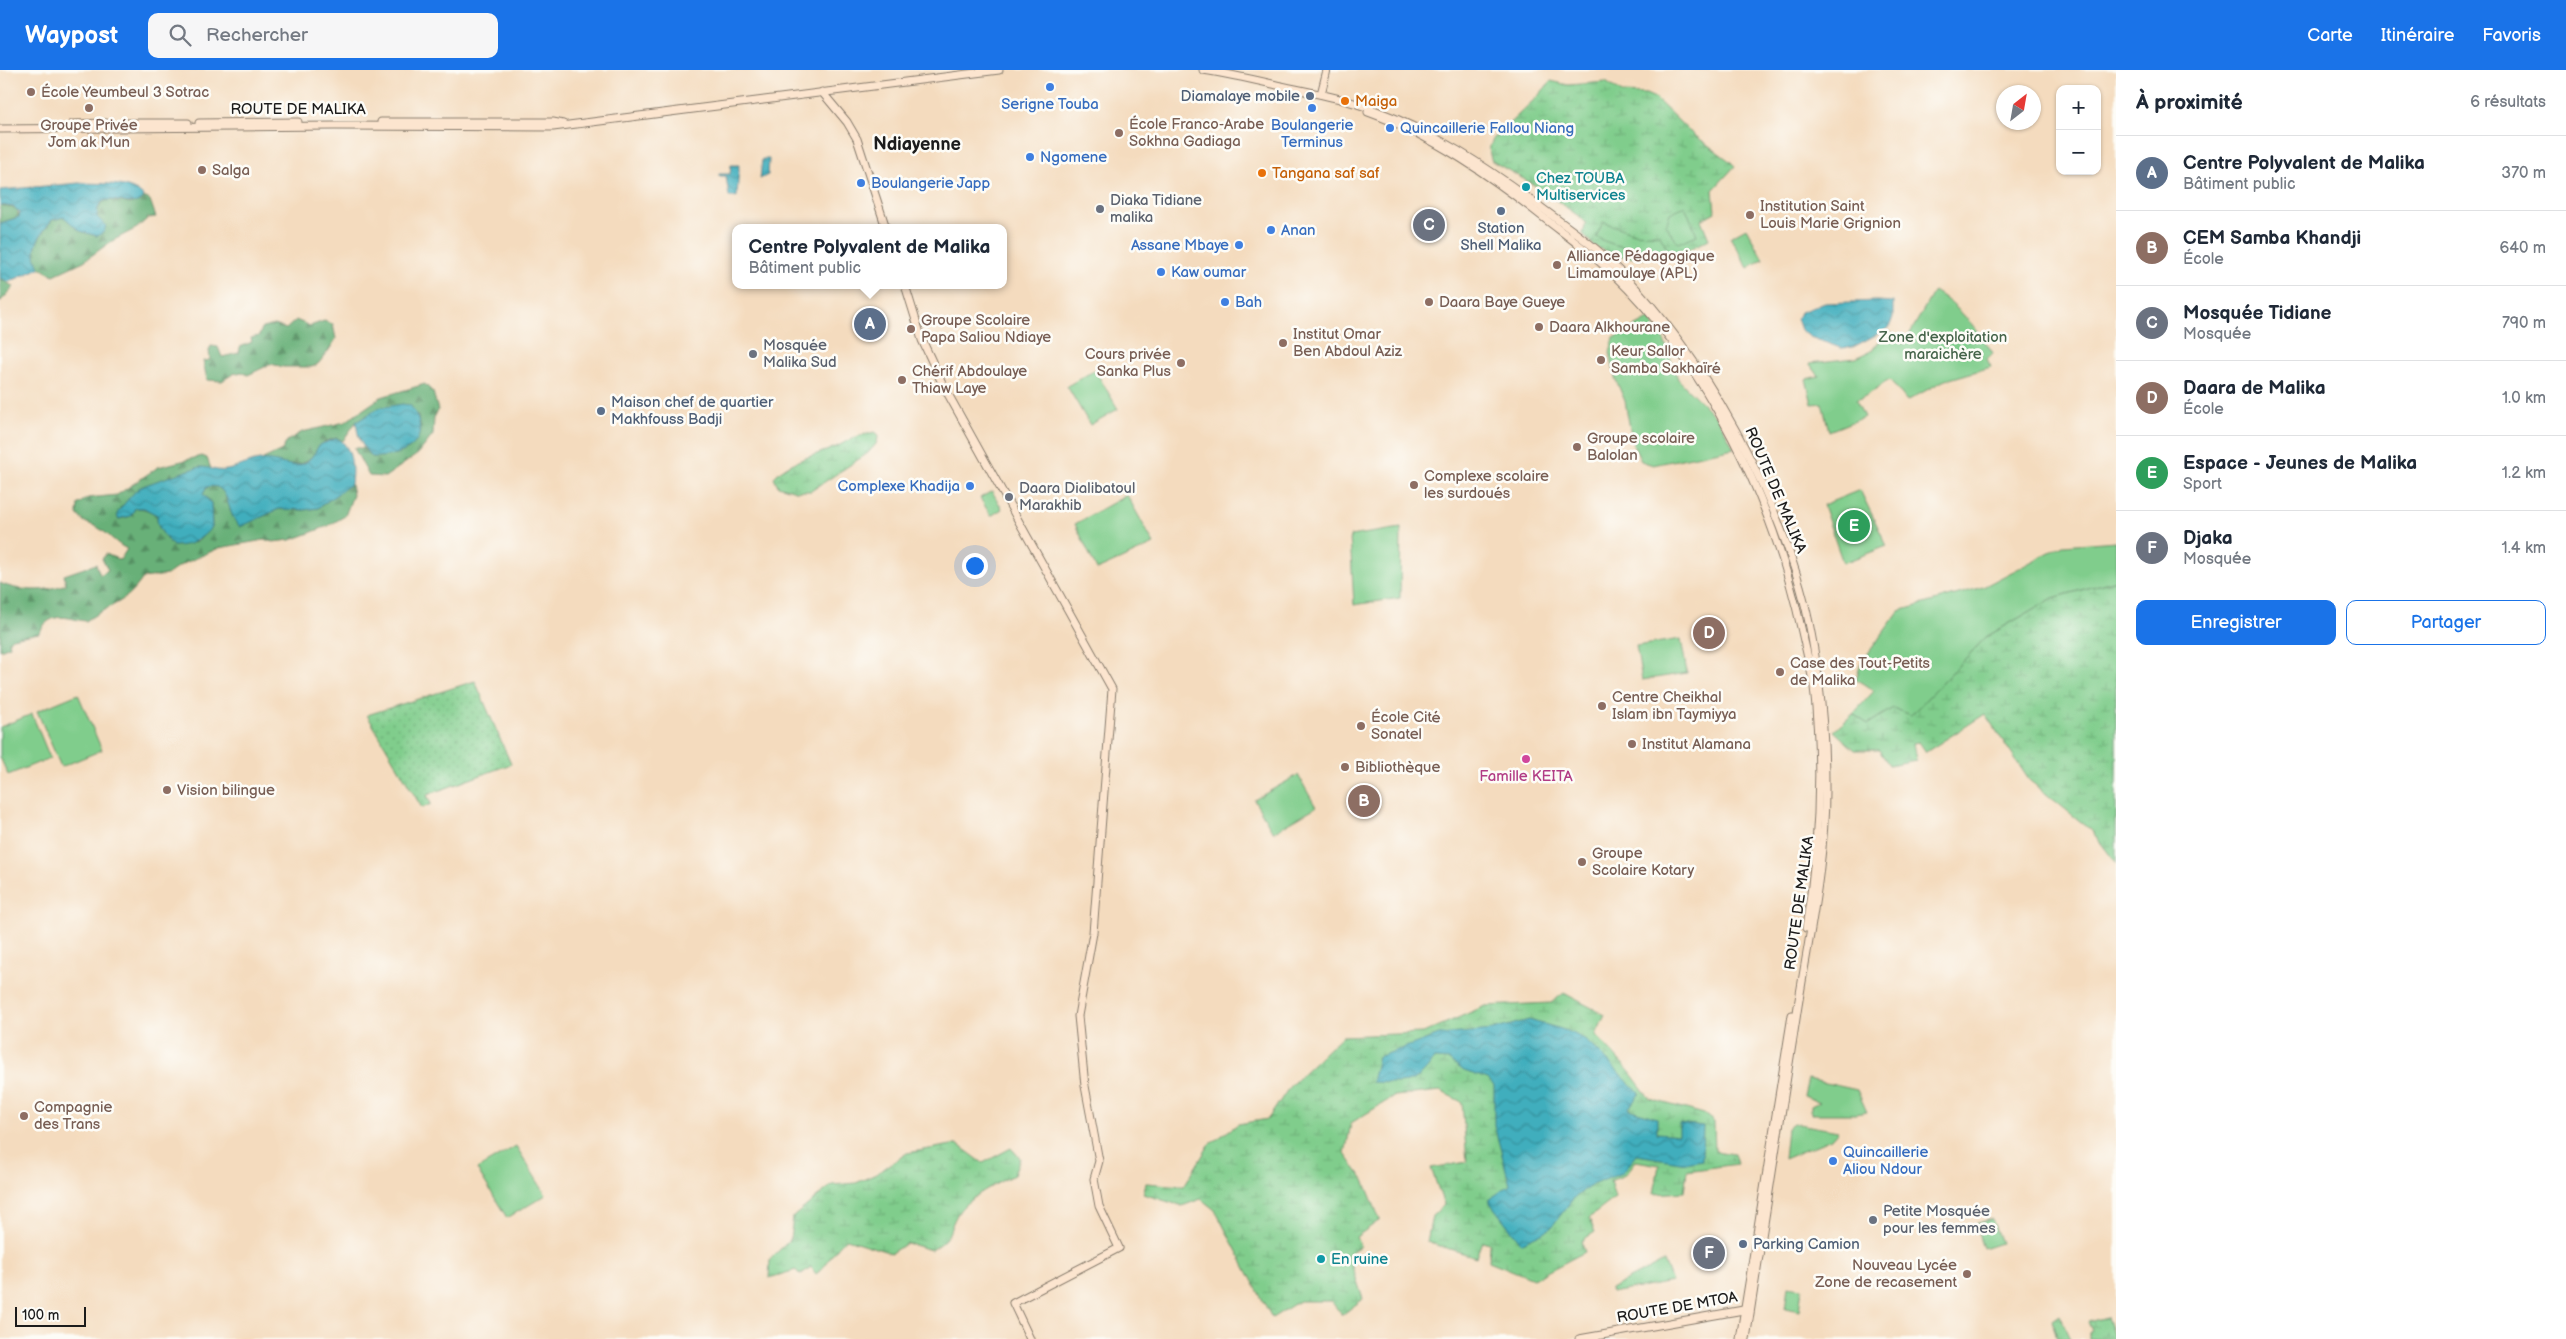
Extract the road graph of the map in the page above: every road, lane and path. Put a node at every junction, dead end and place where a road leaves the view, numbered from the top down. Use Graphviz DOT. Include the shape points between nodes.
graph roads {
  1 [pos="999,70"];
  2 [pos="1203,70"];
  3 [pos="1327,70"];
  4 [pos="822,92"];
  5 [pos="1321,94"];
  6 [pos="0,125"];
  7 [pos="566,125"];
  8 [pos="0,129"];
  9 [pos="885,224"];
  10 [pos="907,289"];
  11 [pos="1748,1309"];
  12 [pos="1030,1339"];
  13 [pos="1579,1339"];
  14 [pos="1740,1339"];
  15 [pos="1746,1339"];
  1 -- 4 [label="main road, ROUTE DE MALIKA"];
  2 -- 5 [label="main road, ROUTE DE MALIKA" via="1246,76"];
  3 -- 5 [label="main road"];
  4 -- 7 [label="main road, ROUTE DE MALIKA"];
  4 -- 9 [label="main road" via="857,139"];
  5 -- 11 [label="main road, ROUTE DE MALIKA" via="1416,134 1464,161 1507,189 1611,272 1640,302 1690,366 1726,423 1784,561 1813,684 1820,808 1814,883"];
  6 -- 7 [label="main road, ROUTE DE MALIKA" via="553,122"];
  7 -- 8 [label="main road, ROUTE DE MALIKA" via="533,128"];
  10 -- 12 [label="main road" via="922,340 943,385 1112,689 1093,932 1078,1016 1084,1086 1099,1161 1094,1178 1099,1206 1119,1248 1013,1303"];
  11 -- 13 [label="main road, ROUTE DE MTOA"];
  11 -- 14 [label="main road, ROUTE DE MALIKA"];
  11 -- 15 [label="main road, ROUTE DE MALIKA"];
}
